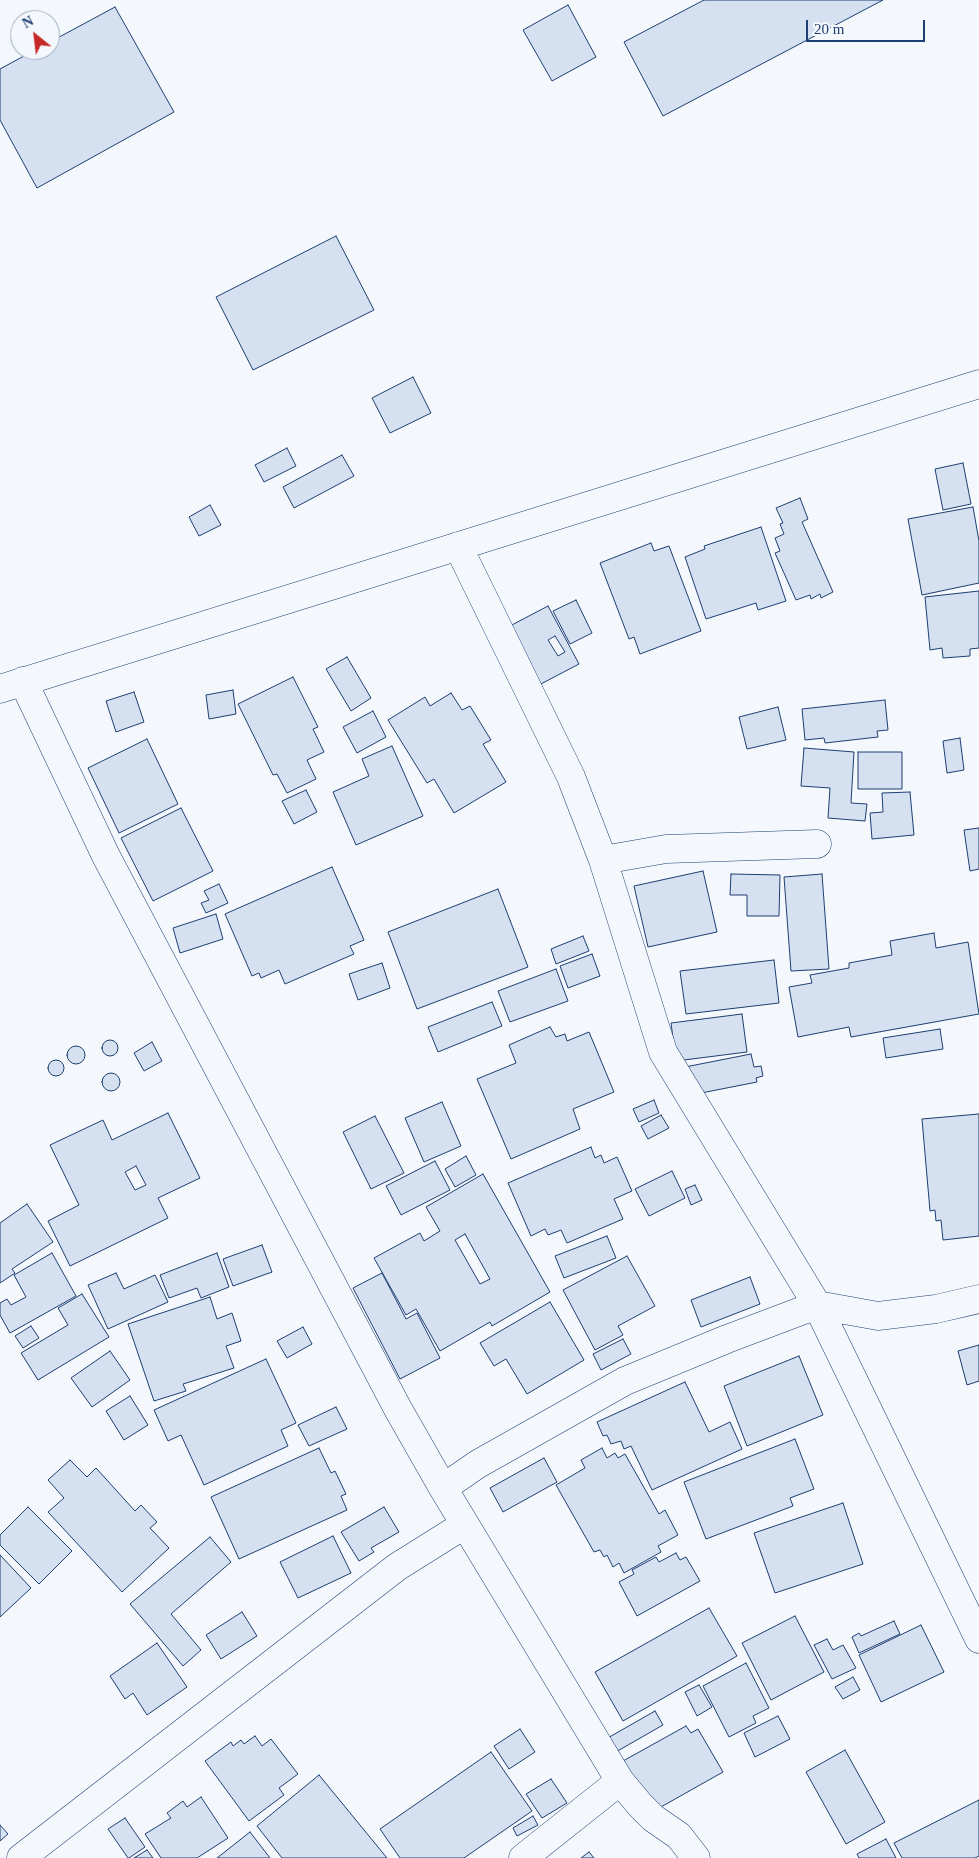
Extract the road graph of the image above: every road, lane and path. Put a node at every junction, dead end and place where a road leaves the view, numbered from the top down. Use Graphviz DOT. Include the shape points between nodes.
graph roads {
  1 [pos="979,384"];
  2 [pos="458,546"];
  3 [pos="11,685"];
  4 [pos="817,844"];
  5 [pos="603,860"];
  6 [pos="979,1298"];
  7 [pos="817,1305"];
  8 [pos="443,1488"];
  9 [pos="464,1525"];
  10 [pos="979,1639"];
  11 [pos="620,1781"];
  12 [pos="21,1858"];
  13 [pos="523,1858"];
  14 [pos="696,1858"];
  1 -- 2 [label="street"];
  2 -- 3 [label="street"];
  2 -- 5 [label="street" via="571,777"];
  3 -- 8 [label="street" via="106,856 393,1400"];
  4 -- 5 [label="street" via="666,848"];
  5 -- 7 [label="street" via="663,1052"];
  6 -- 7 [label="street" via="936,1309 878,1316"];
  7 -- 8 [label="street" via="625,1381 478,1464"];
  7 -- 10 [label="street"];
  8 -- 9 [label="street"];
  9 -- 11 [label="street"];
  9 -- 12 [label="street" via="397,1567"];
  11 -- 13 [label="street"];
  11 -- 14 [label="street" via="653,1818 679,1836"];
}
